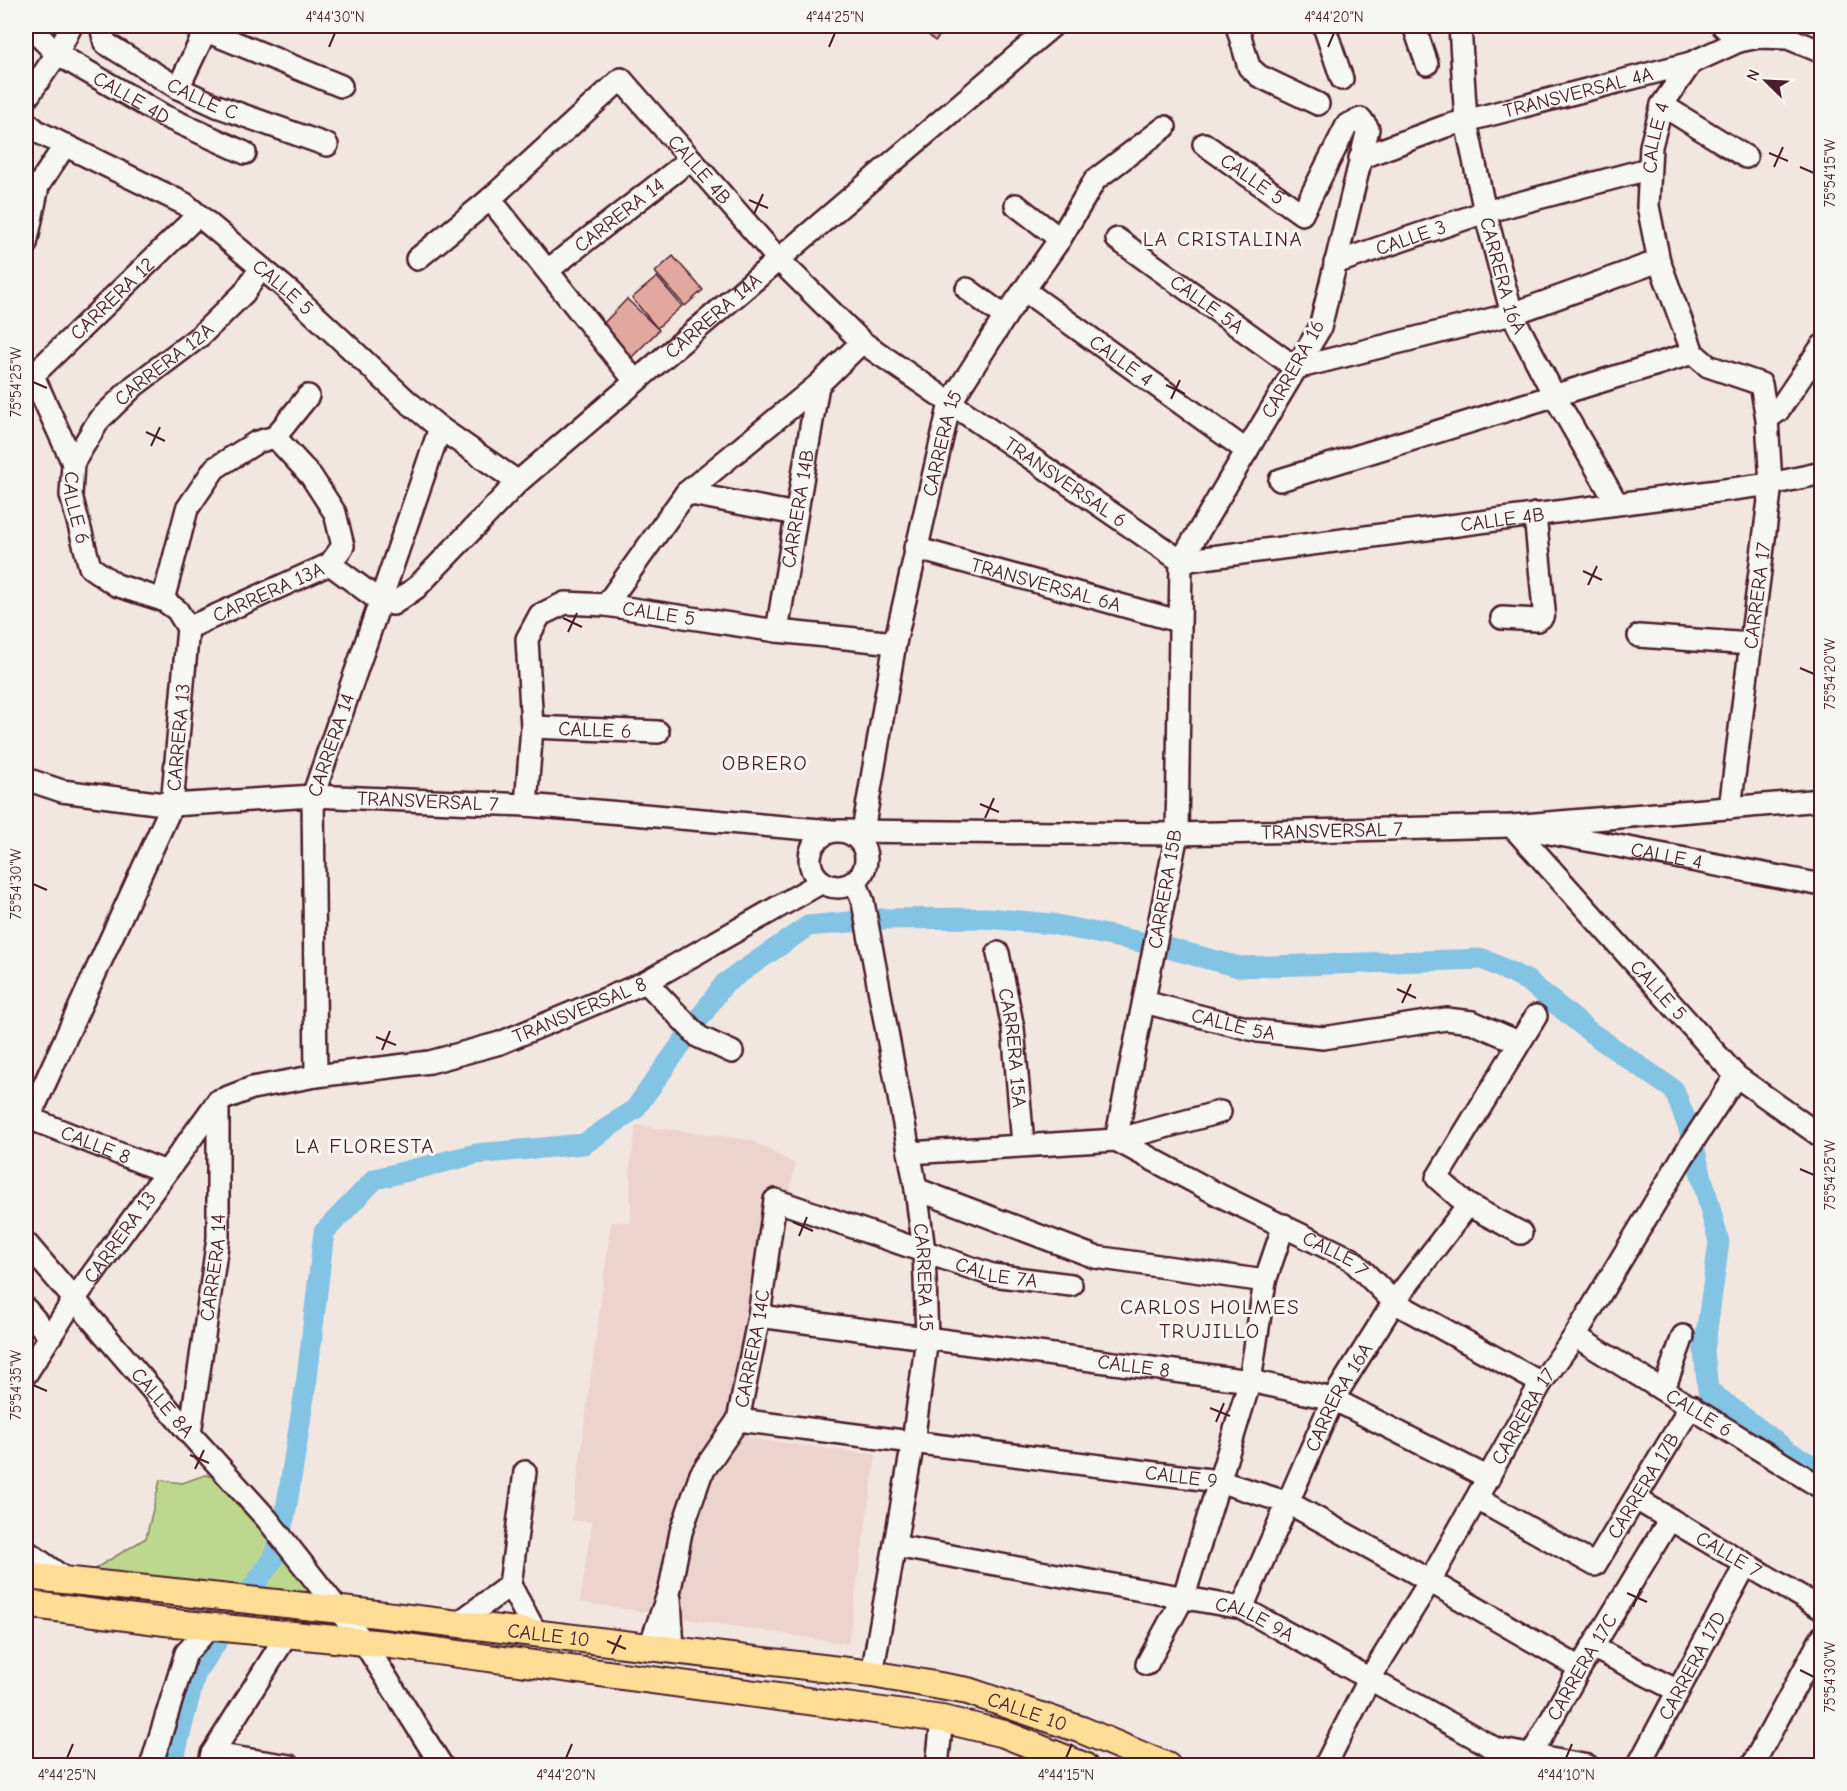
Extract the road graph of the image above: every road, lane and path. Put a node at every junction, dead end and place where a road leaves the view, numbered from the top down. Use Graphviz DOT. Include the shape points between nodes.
graph roads {
  1 [pos="28,26"];
  2 [pos="71,26"];
  3 [pos="118,26"];
  4 [pos="1052,26"];
  5 [pos="1237,26"];
  6 [pos="1324,26"];
  7 [pos="1414,26"];
  8 [pos="1460,26"];
  9 [pos="1723,26"];
  10 [pos="200,29"];
  11 [pos="103,34"];
  12 [pos="1739,41"];
  13 [pos="1821,52"];
  14 [pos="57,54"];
  15 [pos="1691,63"];
  16 [pos="1426,64"];
  17 [pos="1342,79"];
  18 [pos="341,86"];
  19 [pos="178,88"];
  20 [pos="26,99"];
  21 [pos="1318,104"];
  22 [pos="1662,105"];
  23 [pos="26,122"];
  24 [pos="1466,122"];
  25 [pos="1165,127"];
  26 [pos="1204,144"];
  27 [pos="65,145"];
  28 [pos="327,145"];
  29 [pos="245,153"];
  30 [pos="1746,157"];
  31 [pos="1360,158"];
  32 [pos="691,159"];
  33 [pos="1648,169"];
  34 [pos="490,199"];
  35 [pos="1016,205"];
  36 [pos="1485,212"];
  37 [pos="1302,214"];
  38 [pos="198,215"];
  39 [pos="1060,238"];
  40 [pos="1117,239"];
  41 [pos="26,244"];
  42 [pos="417,259"];
  43 [pos="778,259"];
  44 [pos="1659,261"];
  45 [pos="1335,263"];
  46 [pos="260,269"];
  47 [pos="548,270"];
  48 [pos="967,288"];
  49 [pos="1024,290"];
  50 [pos="1512,314"];
  51 [pos="1005,317"];
  52 [pos="862,342"];
  53 [pos="1821,346"];
  54 [pos="1693,353"];
  55 [pos="1296,368"];
  56 [pos="29,379"];
  57 [pos="635,381"];
  58 [pos="818,385"];
  59 [pos="1554,395"];
  60 [pos="308,396"];
  61 [pos="950,403"];
  62 [pos="1767,419"];
  63 [pos="440,428"];
  64 [pos="275,437"];
  65 [pos="1247,451"];
  66 [pos="73,463"];
  67 [pos="1821,473"];
  68 [pos="1280,480"];
  69 [pos="518,482"];
  70 [pos="1772,484"];
  71 [pos="686,493"];
  72 [pos="1616,502"];
  73 [pos="796,514"];
  74 [pos="1535,514"];
  75 [pos="915,548"];
  76 [pos="1181,561"];
  77 [pos="330,564"];
  78 [pos="163,600"];
  79 [pos="380,601"];
  80 [pos="606,605"];
  81 [pos="1502,618"];
  82 [pos="1178,621"];
  83 [pos="188,628"];
  84 [pos="777,631"];
  85 [pos="1639,636"];
  86 [pos="895,643"];
  87 [pos="1751,644"];
  88 [pos="532,727"];
  89 [pos="658,732"];
  90 [pos="26,779"];
  91 [pos="313,796"];
  92 [pos="1821,800"];
  93 [pos="172,805"];
  94 [pos="526,805"];
  95 [pos="1730,808"];
  96 [pos="1512,826"];
  97 [pos="837,831"];
  98 [pos="863,831"];
  99 [pos="1177,834"];
  100 [pos="855,880"];
  101 [pos="822,882"];
  102 [pos="1821,885"];
  103 [pos="998,953"];
  104 [pos="646,982"];
  105 [pos="1144,1002"];
  106 [pos="1536,1016"];
  107 [pos="1518,1042"];
  108 [pos="732,1052"];
  109 [pos="315,1076"];
  110 [pos="1736,1076"];
  111 [pos="218,1101"];
  112 [pos="1220,1112"];
  113 [pos="27,1117"];
  114 [pos="1821,1137"];
  115 [pos="1116,1140"];
  116 [pos="1023,1144"];
  117 [pos="909,1153"];
  118 [pos="166,1172"];
  119 [pos="916,1189"];
  120 [pos="1468,1205"];
  121 [pos="1284,1225"];
  122 [pos="1521,1233"];
  123 [pos="26,1243"];
  124 [pos="924,1251"];
  125 [pos="1265,1281"];
  126 [pos="1071,1285"];
  127 [pos="73,1301"];
  128 [pos="1394,1302"];
  129 [pos="26,1309"];
  130 [pos="759,1316"];
  131 [pos="1575,1336"];
  132 [pos="1683,1336"];
  133 [pos="50,1337"];
  134 [pos="927,1338"];
  135 [pos="26,1374"];
  136 [pos="1250,1381"];
  137 [pos="1541,1383"];
  138 [pos="1664,1389"];
  139 [pos="1333,1398"];
  140 [pos="1691,1406"];
  141 [pos="738,1420"];
  142 [pos="190,1434"];
  143 [pos="913,1442"];
  144 [pos="525,1472"];
  145 [pos="1489,1478"];
  146 [pos="1218,1481"];
  147 [pos="1821,1488"];
  148 [pos="1477,1498"];
  149 [pos="1636,1499"];
  150 [pos="1289,1503"];
  151 [pos="1670,1519"];
  152 [pos="895,1546"];
  153 [pos="26,1551"];
  154 [pos="1746,1564"];
  155 [pos="26,1576"];
  156 [pos="68,1581"];
  157 [pos="1430,1581"];
  158 [pos="510,1585"];
  159 [pos="120,1586"];
  160 [pos="1184,1596"];
  161 [pos="26,1604"];
  162 [pos="1242,1608"];
  163 [pos="1821,1609"];
  164 [pos="339,1610"];
  165 [pos="116,1615"];
  166 [pos="165,1622"];
  167 [pos="457,1624"];
  168 [pos="212,1625"];
  169 [pos="536,1633"];
  170 [pos="288,1634"];
  171 [pos="1821,1637"];
  172 [pos="363,1641"];
  173 [pos="662,1647"];
  174 [pos="1592,1647"];
  175 [pos="186,1653"];
  176 [pos="1147,1664"];
  177 [pos="1580,1668"];
  178 [pos="872,1674"];
  179 [pos="1370,1678"];
  180 [pos="1678,1691"];
  181 [pos="942,1719"];
  182 [pos="1532,1754"];
  183 [pos="211,1760"];
  184 [pos="433,1762"];
  185 [pos="150,1766"];
  186 [pos="290,1766"];
  187 [pos="937,1766"];
  188 [pos="1084,1766"];
  189 [pos="1167,1766"];
  190 [pos="1325,1766"];
  191 [pos="1588,1766"];
  192 [pos="1638,1766"];
  193 [pos="1752,1766"];
  1 -- 14 [label="street, CALLE 4D"];
  2 -- 14 [label="street"];
  3 -- 11 [label="street"];
  4 -- 43 [label="street, CARRERA 14A"];
  5 -- 21 [label="street" via="1249,67 1259,76"];
  6 -- 17 [label="street"];
  7 -- 16 [label="street"];
  8 -- 24 [label="street, CARRERA 16A"];
  9 -- 12 [label="street"];
  10 -- 18 [label="street"];
  10 -- 19 [label="street"];
  11 -- 19 [label="street, CALLE C"];
  12 -- 13 [label="street" via="1788,38"];
  12 -- 15 [label="street"];
  14 -- 20 [label="street"];
  14 -- 29 [label="street, CALLE 4D" via="164,116"];
  15 -- 22 [label="street, CALLE 4"];
  15 -- 24 [label="street, TRANSVERSAL 4A"];
  19 -- 28 [label="street, CALLE C"];
  22 -- 30 [label="street"];
  22 -- 33 [label="street, CALLE 4"];
  23 -- 27 [label="street, CALLE 5"];
  24 -- 31 [label="street"];
  24 -- 36 [label="street, CARRERA 16A"];
  25 -- 39 [label="street, CARRERA 15" via="1095,180"];
  26 -- 37 [label="street, CALLE 5"];
  27 -- 38 [label="street, CALLE 5" via="185,204"];
  27 -- 41 [label="street" via="38,186"];
  31 -- 37 [label="street, CARRERA 16" via="1368,129 1361,119 1347,125"];
  31 -- 45 [label="street, CARRERA 16"];
  32 -- 34 [label="street, CALLE 4B" via="621,79"];
  32 -- 43 [label="street, CALLE 4B"];
  32 -- 47 [label="street, CARRERA 14"];
  33 -- 36 [label="street, CALLE 3"];
  33 -- 44 [label="street, CALLE 4" via="1648,206"];
  34 -- 42 [label="street"];
  34 -- 47 [label="street"];
  35 -- 39 [label="street"];
  36 -- 45 [label="street, CALLE 3"];
  36 -- 50 [label="street, CARRERA 16A"];
  38 -- 46 [label="street, CALLE 5"];
  38 -- 56 [label="street, CARRERA 12"];
  39 -- 49 [label="street, CARRERA 15"];
  40 -- 55 [label="street, CALLE 5A"];
  43 -- 52 [label="street, CALLE 4B"];
  43 -- 57 [label="street, CARRERA 14A"];
  44 -- 50 [label="street"];
  44 -- 54 [label="street, CALLE 4"];
  45 -- 55 [label="street, CARRERA 16" via="1320,328"];
  46 -- 63 [label="street, CALLE 5"];
  46 -- 66 [label="street, CARRERA 12A" via="244,293 200,336 134,386 99,420"];
  47 -- 57 [label="street"];
  48 -- 51 [label="street"];
  49 -- 51 [label="street, CARRERA 15"];
  49 -- 65 [label="street, CALLE 4"];
  50 -- 55 [label="street"];
  50 -- 59 [label="street, CARRERA 16A"];
  51 -- 61 [label="street, CARRERA 15"];
  52 -- 58 [label="street"];
  52 -- 61 [label="street, TRANSVERSAL 6"];
  53 -- 62 [label="street" via="1778,411"];
  54 -- 59 [label="street"];
  54 -- 62 [label="street, CARRERA 17" via="1708,366 1761,384"];
  55 -- 65 [label="street, CARRERA 16"];
  56 -- 66 [label="street, CALLE 6"];
  57 -- 69 [label="street, CARRERA 14A"];
  58 -- 71 [label="street"];
  58 -- 73 [label="street, CARRERA 14B"];
  59 -- 68 [label="street"];
  59 -- 72 [label="street, CARRERA 16A"];
  60 -- 64 [label="street"];
  61 -- 75 [label="street, CARRERA 15"];
  61 -- 76 [label="street, TRANSVERSAL 6"];
  62 -- 70 [label="street, CARRERA 17"];
  63 -- 69 [label="street, CALLE 5"];
  63 -- 79 [label="street, CARRERA 14"];
  64 -- 77 [label="street, CARRERA 13A" via="312,476 335,513 343,546"];
  64 -- 78 [label="street" via="257,442 215,468 187,509"];
  65 -- 76 [label="street, CARRERA 16"];
  66 -- 78 [label="street, CALLE 6" via="71,495 90,567 117,585"];
  67 -- 70 [label="street, CALLE 4B"];
  69 -- 79 [label="street, CARRERA 14A" via="416,588 393,604"];
  70 -- 72 [label="street, CALLE 4B"];
  70 -- 87 [label="street, CARRERA 17"];
  71 -- 73 [label="street"];
  71 -- 80 [label="street"];
  72 -- 74 [label="street, CALLE 4B"];
  73 -- 84 [label="street, CARRERA 14B"];
  74 -- 76 [label="street, CALLE 4B"];
  74 -- 81 [label="street" via="1542,617"];
  75 -- 82 [label="street, TRANSVERSAL 6A"];
  75 -- 86 [label="street, CARRERA 15"];
  76 -- 82 [label="street, CARRERA 15B"];
  77 -- 79 [label="street"];
  77 -- 83 [label="street, CARRERA 13A"];
  78 -- 83 [label="street" via="177,610"];
  79 -- 91 [label="street, CARRERA 14"];
  80 -- 84 [label="street, CALLE 5"];
  80 -- 88 [label="street, CALLE 5" via="565,603 540,615 527,639"];
  82 -- 99 [label="street, CARRERA 15B"];
  83 -- 93 [label="street, CARRERA 13"];
  84 -- 86 [label="street, CALLE 5"];
  85 -- 87 [label="street"];
  86 -- 98 [label="street, CARRERA 15"];
  87 -- 95 [label="street, CARRERA 17"];
  88 -- 89 [label="street, CALLE 6"];
  88 -- 94 [label="street"];
  90 -- 93 [label="street, TRANSVERSAL 7" via="62,791"];
  91 -- 93 [label="street, TRANSVERSAL 7"];
  91 -- 94 [label="street, TRANSVERSAL 7"];
  91 -- 109 [label="street, CARRERA 14"];
  92 -- 95 [label="street, TRANSVERSAL 7"];
  93 -- 113 [label="street, CARRERA 13"];
  94 -- 97 [label="street, TRANSVERSAL 7"];
  95 -- 96 [label="street, TRANSVERSAL 7"];
  96 -- 99 [label="street, TRANSVERSAL 7"];
  96 -- 102 [label="street, CALLE 4"];
  96 -- 110 [label="street, CALLE 5"];
  97 -- 98 [label="street, TRANSVERSAL 7"];
  97 -- 100 [label="street" via="852,834 864,849 864,867"];
  97 -- 101 [label="street" via="822,836 810,854 815,874"];
  98 -- 99 [label="street, TRANSVERSAL 7"];
  99 -- 105 [label="street, CARRERA 15B"];
  100 -- 101 [label="street" via="839,886"];
  100 -- 117 [label="street, CARRERA 15" via="863,902"];
  101 -- 104 [label="street, TRANSVERSAL 8"];
  103 -- 116 [label="street, CARRERA 15A" via="1013,1028"];
  104 -- 108 [label="street" via="699,1037"];
  104 -- 109 [label="street, TRANSVERSAL 8" via="500,1043 430,1062"];
  105 -- 107 [label="street, CALLE 5A" via="1258,1030 1323,1038 1446,1019 1472,1022"];
  105 -- 115 [label="street, CARRERA 15B"];
  106 -- 107 [label="street"];
  107 -- 120 [label="street" via="1437,1178"];
  109 -- 111 [label="street" via="252,1088"];
  110 -- 114 [label="street, CALLE 5"];
  110 -- 131 [label="street, CARRERA 17"];
  111 -- 118 [label="street, CARRERA 13"];
  111 -- 142 [label="street, CARRERA 14" via="218,1238"];
  112 -- 115 [label="street"];
  113 -- 118 [label="street, CALLE 8"];
  115 -- 116 [label="street"];
  115 -- 121 [label="street, CALLE 7"];
  116 -- 117 [label="street"];
  117 -- 119 [label="street, CARRERA 15"];
  118 -- 127 [label="street, CARRERA 13"];
  119 -- 124 [label="street, CARRERA 15"];
  119 -- 125 [label="street" via="1095,1257"];
  120 -- 122 [label="street"];
  120 -- 128 [label="street, CARRERA 16A"];
  121 -- 125 [label="street"];
  121 -- 128 [label="street, CALLE 7" via="1351,1259"];
  123 -- 127 [label="street, CALLE 8A"];
  124 -- 126 [label="street, CALLE 7A" via="992,1275"];
  124 -- 130 [label="street, CARRERA 14C" via="775,1200"];
  124 -- 134 [label="street, CARRERA 15"];
  125 -- 136 [label="street"];
  127 -- 133 [label="street, CARRERA 13"];
  127 -- 142 [label="street, CALLE 8A"];
  128 -- 137 [label="street, CALLE 7"];
  128 -- 139 [label="street, CARRERA 16A"];
  129 -- 133 [label="street"];
  130 -- 134 [label="street, CALLE 8"];
  130 -- 141 [label="street, CARRERA 14C"];
  131 -- 137 [label="street, CARRERA 17"];
  131 -- 138 [label="street, CALLE 6"];
  132 -- 138 [label="street"];
  133 -- 135 [label="street, CARRERA 13"];
  134 -- 136 [label="street, CALLE 8"];
  134 -- 143 [label="street, CARRERA 15"];
  136 -- 139 [label="street, CALLE 8"];
  136 -- 146 [label="street"];
  137 -- 145 [label="street, CARRERA 17"];
  138 -- 140 [label="street, CALLE 6"];
  139 -- 145 [label="street, CALLE 8"];
  139 -- 150 [label="street, CARRERA 16A"];
  140 -- 147 [label="street, CALLE 6"];
  140 -- 149 [label="street, CARRERA 17B"];
  141 -- 143 [label="street, CALLE 9"];
  141 -- 173 [label="street, CARRERA 14C" via="701,1474 681,1532"];
  142 -- 164 [label="street, CALLE 8A" via="267,1519"];
  143 -- 146 [label="street, CALLE 9"];
  143 -- 152 [label="street, CARRERA 15"];
  144 -- 158 [label="street"];
  145 -- 148 [label="street, CARRERA 17"];
  146 -- 150 [label="street, CALLE 9"];
  146 -- 160 [label="street"];
  148 -- 149 [label="street, CARRERA 17B" via="1594,1565"];
  148 -- 157 [label="street, CARRERA 17"];
  149 -- 151 [label="street, CALLE 7"];
  150 -- 157 [label="street, CALLE 9"];
  150 -- 162 [label="street, CARRERA 16A"];
  151 -- 154 [label="street, CALLE 7"];
  151 -- 174 [label="street, CARRERA 17C"];
  152 -- 160 [label="street, CALLE 9A"];
  152 -- 178 [label="street, CARRERA 15"];
  153 -- 156 [label="street"];
  154 -- 163 [label="street, CALLE 7"];
  154 -- 180 [label="street, CARRERA 17D"];
  155 -- 156 [label="main road, CALLE 10"];
  156 -- 159 [label="main road, CALLE 10"];
  157 -- 177 [label="street, CALLE 9"];
  157 -- 179 [label="street, CARRERA 17"];
  158 -- 167 [label="street"];
  158 -- 169 [label="street"];
  159 -- 164 [label="main road, CALLE 10"];
  159 -- 165 [label="main road"];
  160 -- 162 [label="street, CALLE 9A"];
  160 -- 176 [label="street"];
  161 -- 165 [label="main road, CALLE 10"];
  162 -- 179 [label="street, CALLE 9A"];
  164 -- 167 [label="main road, CALLE 10"];
  164 -- 172 [label="street, CALLE 8A"];
  165 -- 166 [label="main road, CALLE 10"];
  166 -- 168 [label="main road, CALLE 10"];
  166 -- 175 [label="street"];
  167 -- 169 [label="main road, CALLE 10"];
  168 -- 170 [label="main road, CALLE 10"];
  168 -- 175 [label="street"];
  169 -- 173 [label="main road, CALLE 10"];
  170 -- 172 [label="main road, CALLE 10"];
  170 -- 183 [label="street"];
  171 -- 193 [label="street"];
  172 -- 181 [label="main road, CALLE 10"];
  172 -- 184 [label="street"];
  173 -- 178 [label="main road, CALLE 10"];
  174 -- 177 [label="street, CARRERA 17C"];
  174 -- 180 [label="street"];
  175 -- 185 [label="street"];
  177 -- 182 [label="street, CARRERA 17C"];
  178 -- 189 [label="main road, CALLE 10" via="968,1691 1082,1730"];
  179 -- 182 [label="street, CALLE 9A" via="1496,1749"];
  179 -- 190 [label="street, CARRERA 17"];
  180 -- 192 [label="street, CARRERA 17D"];
  181 -- 187 [label="street"];
  181 -- 188 [label="main road, CALLE 10" via="1004,1734"];
  182 -- 191 [label="street, CALLE 9A"];
  183 -- 186 [label="street"];
}
